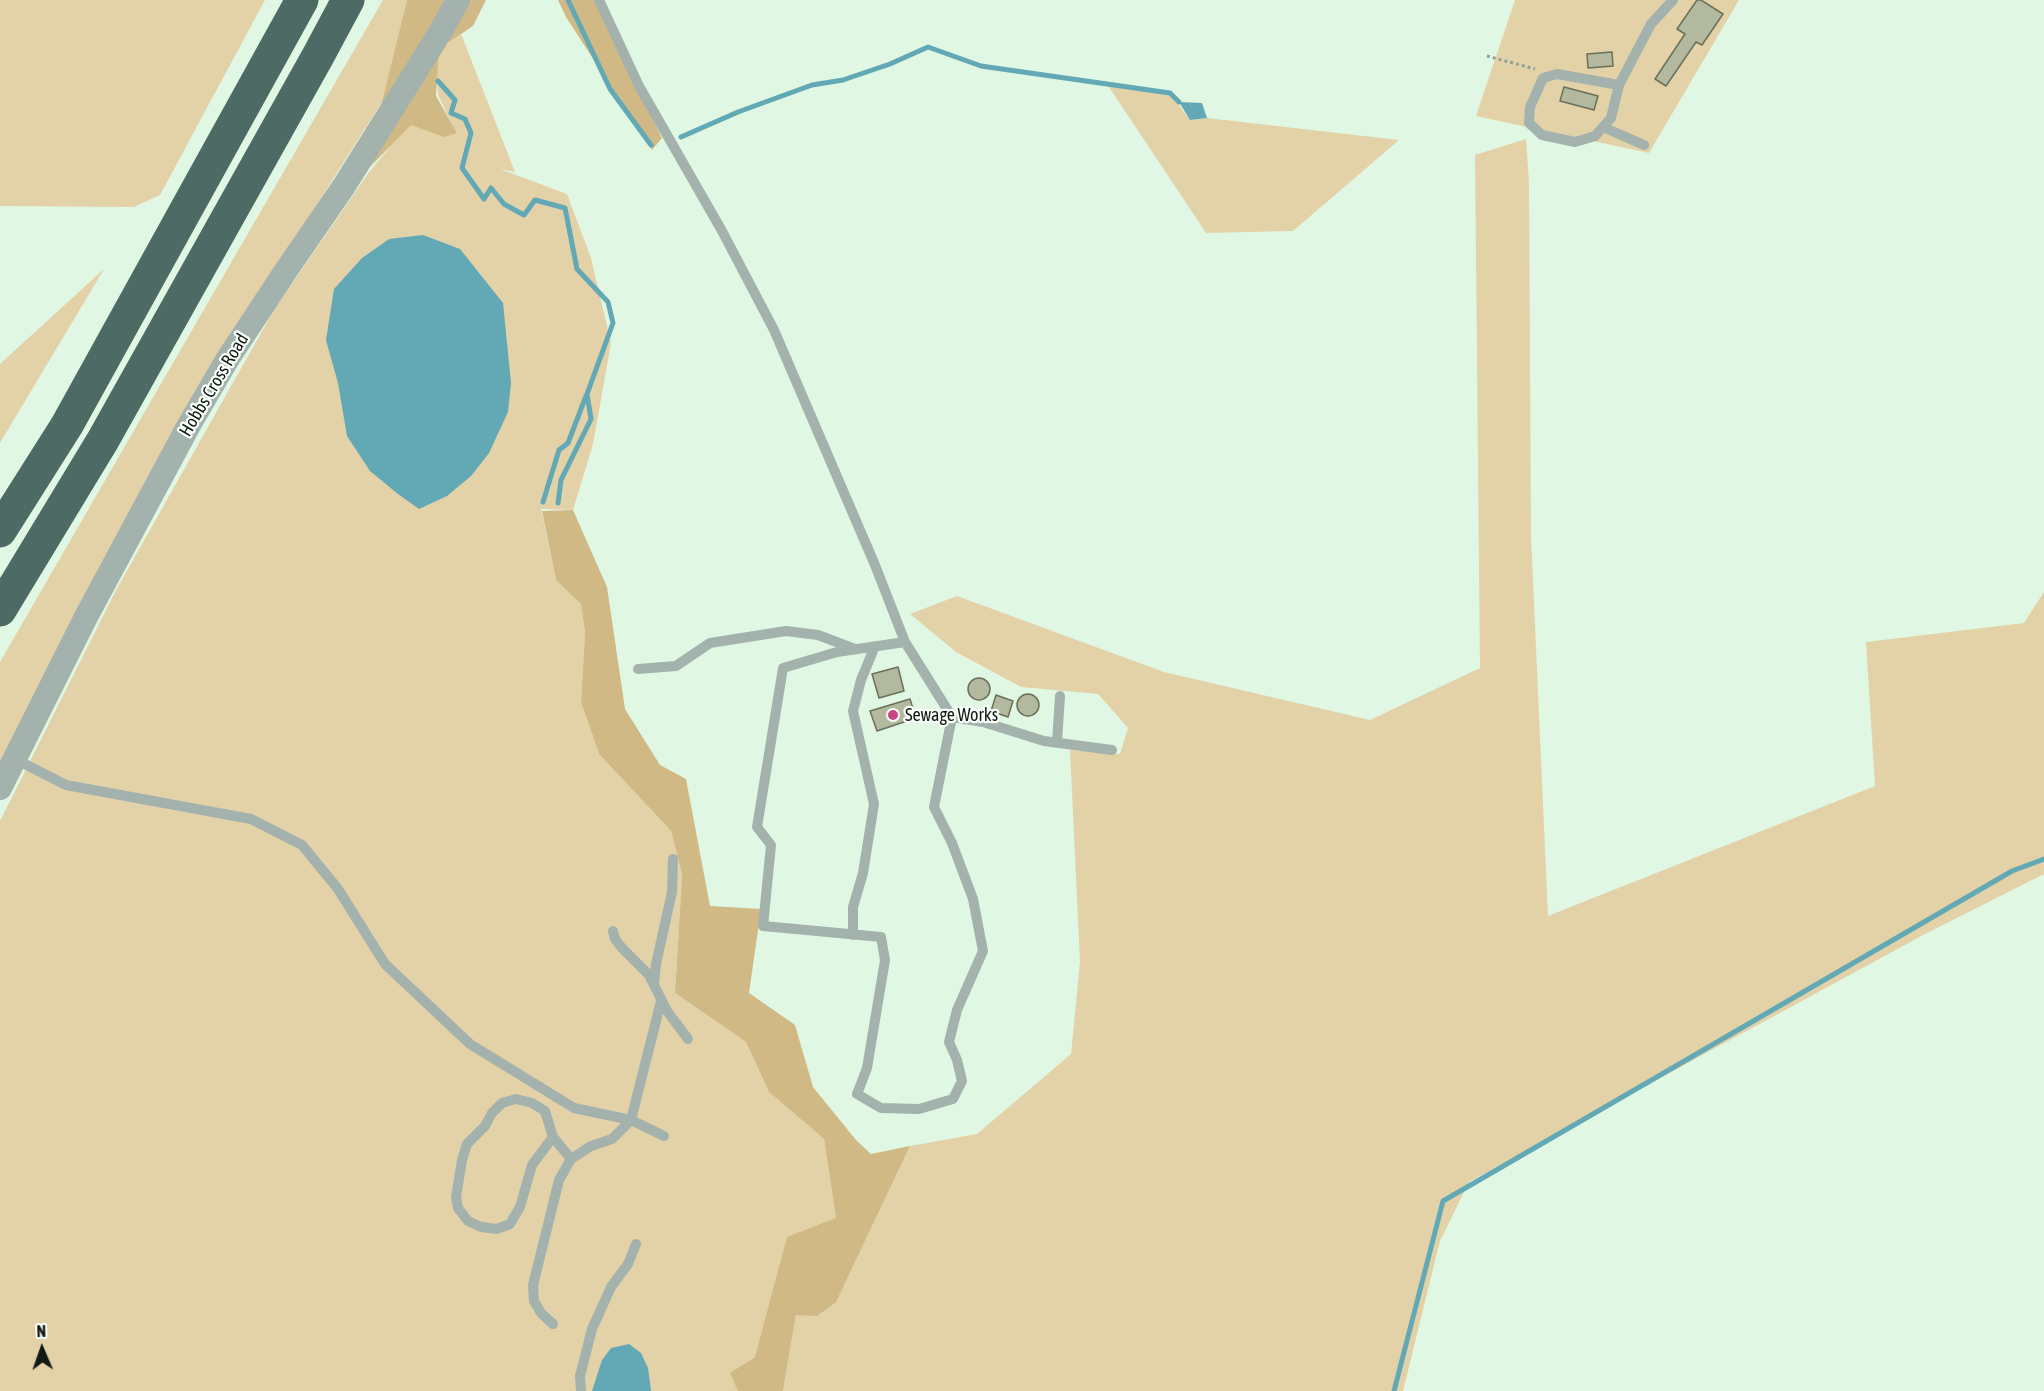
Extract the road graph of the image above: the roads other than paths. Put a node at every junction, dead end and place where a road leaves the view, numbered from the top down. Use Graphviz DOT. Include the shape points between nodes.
graph roads {
  1 [pos="302,0"];
  2 [pos="348,0"];
  3 [pos="458,0"];
  4 [pos="599,0"];
  5 [pos="1673,0"];
  6 [pos="1619,85"];
  7 [pos="1603,127"];
  8 [pos="1644,145"];
  9 [pos="67,425"];
  10 [pos="0,518"];
  11 [pos="0,531"];
  12 [pos="0,610"];
  13 [pos="905,642"];
  14 [pos="875,646"];
  15 [pos="856,650"];
  16 [pos="638,669"];
  17 [pos="1060,696"];
  18 [pos="952,717"];
  19 [pos="1057,742"];
  20 [pos="1112,750"];
  21 [pos="15,759"];
  22 [pos="0,788"];
  23 [pos="673,859"];
  24 [pos="613,931"];
  25 [pos="853,935"];
  26 [pos="654,985"];
  27 [pos="661,1001"];
  28 [pos="688,1039"];
  29 [pos="631,1120"];
  30 [pos="664,1136"];
  31 [pos="553,1137"];
  32 [pos="571,1158"];
  33 [pos="636,1244"];
  34 [pos="553,1324"];
  35 [pos="581,1391"];
  1 -- 9 [label="highway"];
  2 -- 12 [label="highway" via="103,440"];
  3 -- 21 [label="street, Hobbs Cross Road" via="357,166 199,407 92,605"];
  4 -- 13 [label="lane" via="639,86 774,330"];
  5 -- 6 [label="lane" via="1651,24"];
  6 -- 7 [label="lane" via="1611,118"];
  6 -- 7 [label="lane" via="1557,75 1543,78 1530,107 1529,123 1542,135 1575,142 1595,136"];
  7 -- 8 [label="lane"];
  9 -- 10 [label="highway"];
  9 -- 11 [label="highway"];
  13 -- 14 [label="lane"];
  13 -- 18 [label="lane"];
  14 -- 15 [label="lane"];
  14 -- 25 [label="lane" via="853,711 874,804 863,873 853,907"];
  15 -- 16 [label="lane" via="818,635 786,631 710,643 676,666"];
  15 -- 25 [label="lane" via="783,668 757,827 771,845 763,926"];
  17 -- 19 [label="lane"];
  18 -- 19 [label="lane"];
  18 -- 25 [label="lane" via="934,807 973,899 983,951 957,1010 949,1042 962,1081 953,1099 919,1109 881,1108 857,1094 867,1068 885,960 881,937"];
  19 -- 20 [label="lane"];
  21 -- 22 [label="street, Hobbs Cross Road"];
  21 -- 29 [label="lane" via="66,785 251,819 302,845 338,889 385,964 470,1044 574,1108"];
  23 -- 26 [label="lane" via="668,915"];
  24 -- 26 [label="lane" via="615,939"];
  26 -- 27 [label="lane"];
  27 -- 28 [label="lane"];
  27 -- 29 [label="lane"];
  29 -- 30 [label="lane"];
  29 -- 32 [label="lane" via="612,1138"];
  31 -- 31 [label="lane" via="545,1111 516,1099 502,1103 467,1144 462,1160 456,1197 458,1208 468,1221 497,1229 510,1224 520,1207 532,1165"];
  31 -- 32 [label="lane"];
  32 -- 34 [label="lane" via="559,1180 533,1285 534,1301"];
  33 -- 35 [label="lane" via="592,1329 580,1376"];
}
